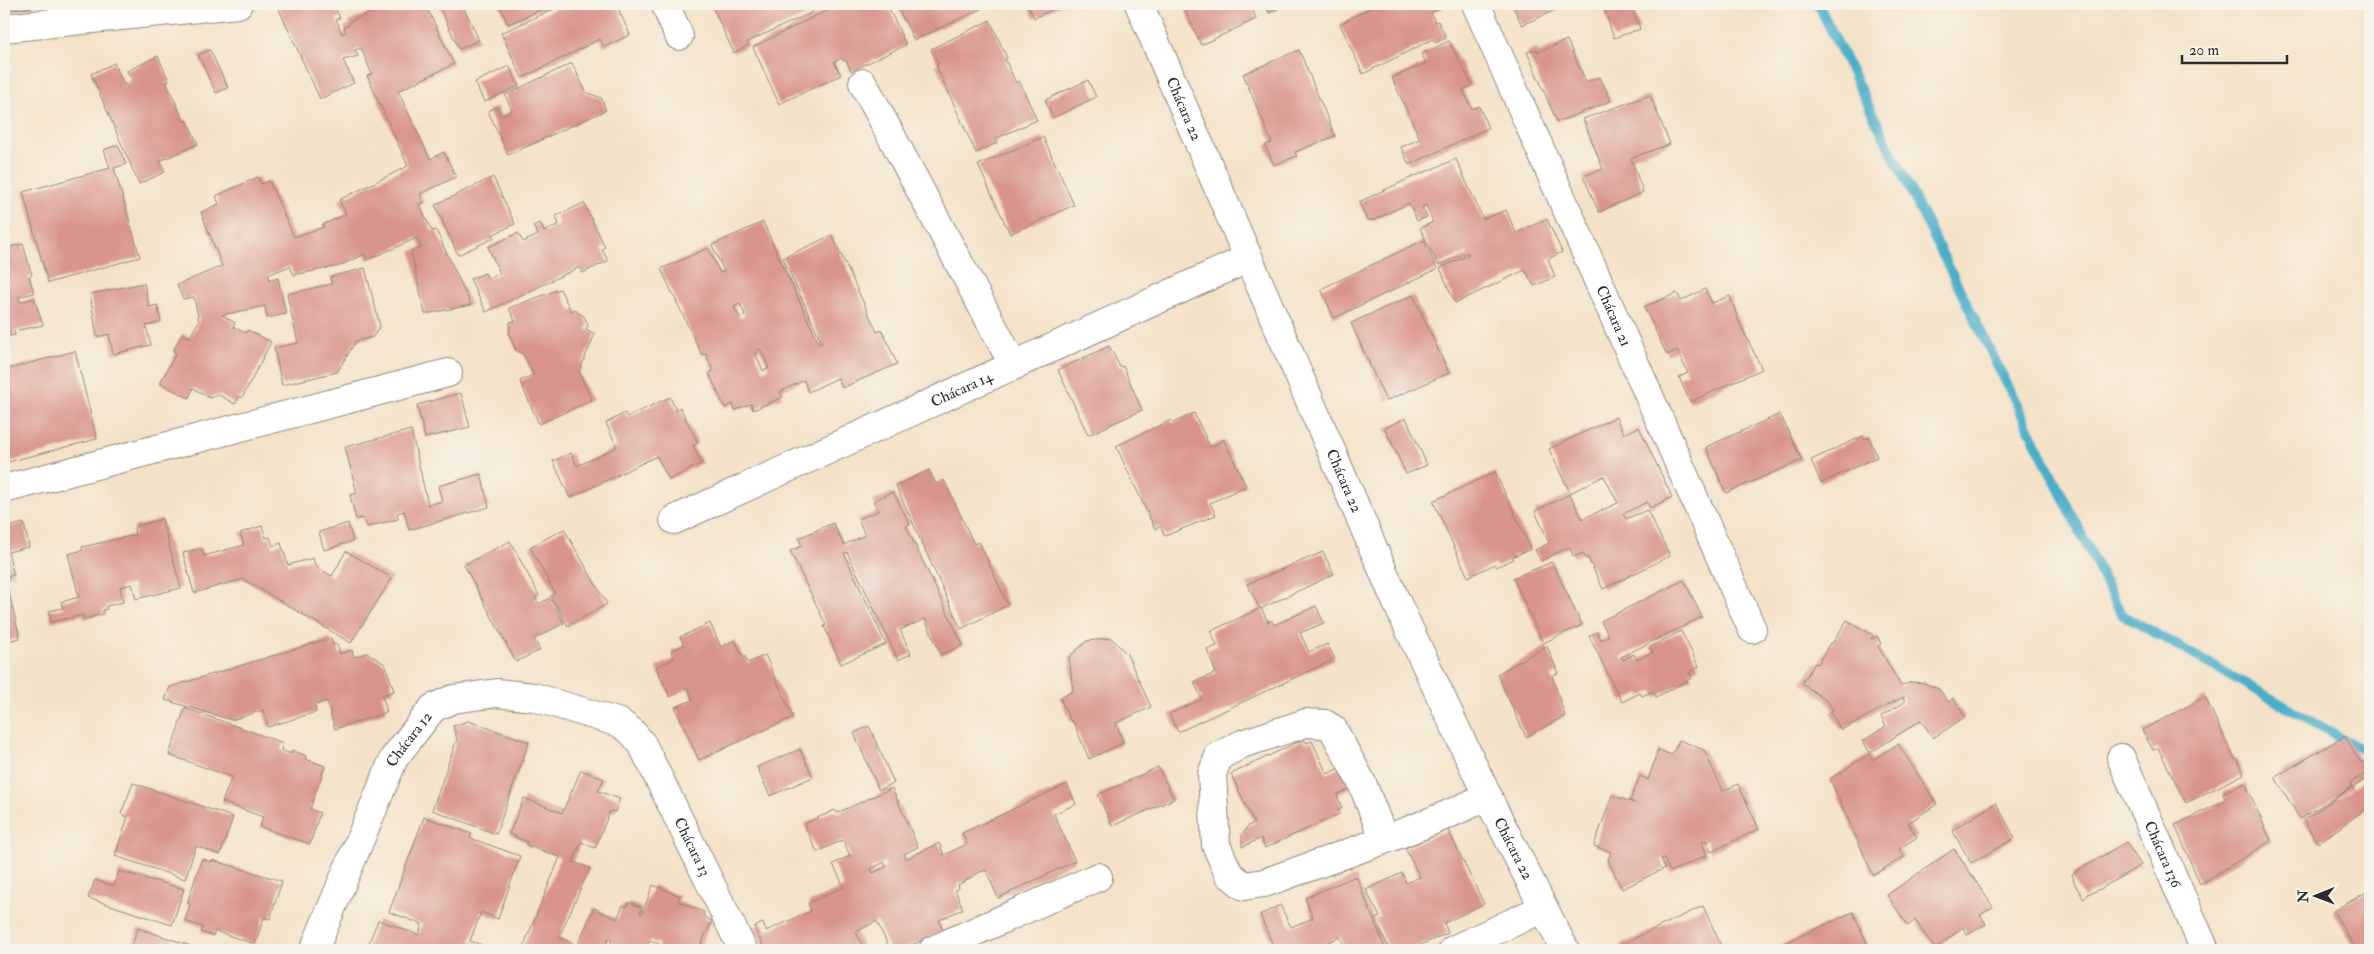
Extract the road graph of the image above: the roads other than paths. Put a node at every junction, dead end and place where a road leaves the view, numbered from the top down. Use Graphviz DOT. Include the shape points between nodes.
graph roads {
  1 [pos="238,4"];
  2 [pos="665,4"];
  3 [pos="1139,4"];
  4 [pos="1476,4"];
  5 [pos="4,28"];
  6 [pos="679,36"];
  7 [pos="863,83"];
  8 [pos="1249,258"];
  9 [pos="1014,366"];
  10 [pos="448,373"];
  11 [pos="4,489"];
  12 [pos="674,520"];
  13 [pos="1752,629"];
  14 [pos="642,744"];
  15 [pos="2121,758"];
  16 [pos="1488,796"];
  17 [pos="1384,839"];
  18 [pos="1098,876"];
  19 [pos="1544,908"];
  20 [pos="314,950"];
  21 [pos="743,950"];
  22 [pos="933,950"];
  23 [pos="1453,950"];
  24 [pos="1565,950"];
  25 [pos="2205,950"];
  1 -- 5 [label="street"];
  2 -- 6 [label="street"];
  3 -- 8 [label="street, Chácara 22"];
  4 -- 13 [label="street, Chácara 21"];
  7 -- 9 [label="street"];
  8 -- 9 [label="street, Chácara 14"];
  8 -- 16 [label="street, Chácara 22" via="1396,601"];
  9 -- 12 [label="street, Chácara 14"];
  10 -- 11 [label="street"];
  14 -- 20 [label="street, Chácara 12" via="620,723 534,697 497,693 453,699 433,708 394,758"];
  14 -- 21 [label="street, Chácara 13"];
  15 -- 25 [label="street, Chácara 136"];
  16 -- 17 [label="street" via="1444,817"];
  16 -- 19 [label="street, Chácara 22"];
  17 -- 17 [label="street" via="1264,883 1244,886 1230,874 1216,845 1212,774 1219,756 1242,744 1306,723 1324,724 1333,729 1362,783"];
  18 -- 22 [label="street"];
  19 -- 23 [label="street"];
  19 -- 24 [label="street, Chácara 22"];
}
